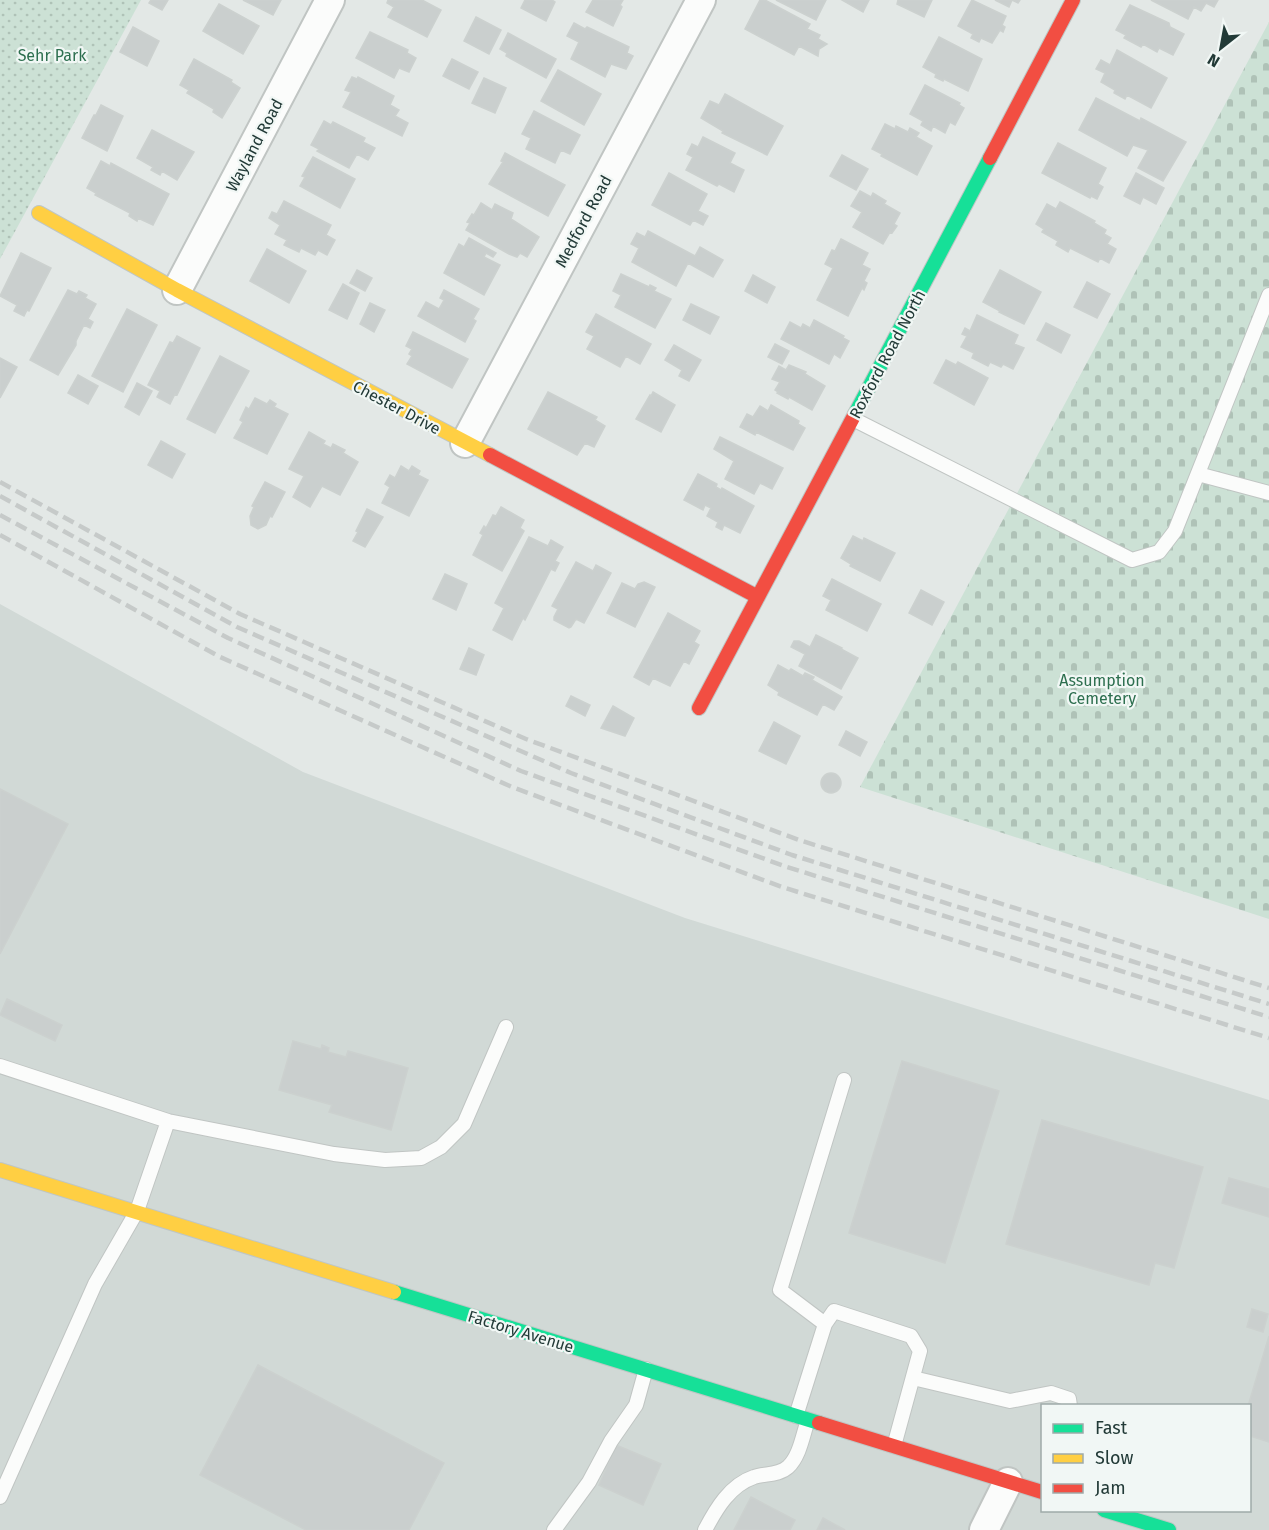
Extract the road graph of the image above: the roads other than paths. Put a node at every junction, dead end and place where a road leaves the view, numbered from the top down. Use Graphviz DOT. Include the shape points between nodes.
graph roads {
  1 [pos="330,0"];
  2 [pos="701,0"];
  3 [pos="1073,0"];
  4 [pos="39,213"];
  5 [pos="177,290"];
  6 [pos="1269,296"];
  7 [pos="853,419"];
  8 [pos="465,443"];
  9 [pos="1198,474"];
  10 [pos="1269,493"];
  11 [pos="758,597"];
  12 [pos="699,708"];
  13 [pos="506,1027"];
  14 [pos="0,1066"];
  15 [pos="844,1080"];
  16 [pos="168,1121"];
  17 [pos="0,1170"];
  18 [pos="137,1211"];
  19 [pos="825,1324"];
  20 [pos="646,1369"];
  21 [pos="913,1378"];
  22 [pos="1070,1404"];
  23 [pos="802,1418"];
  24 [pos="894,1446"];
  25 [pos="1008,1482"];
  26 [pos="1041,1492"];
  27 [pos="0,1497"];
  28 [pos="1110,1512"];
  29 [pos="554,1530"];
  30 [pos="705,1530"];
  31 [pos="984,1530"];
  32 [pos="1169,1530"];
  1 -- 5 [label="street, Wayland Road"];
  2 -- 8 [label="street, Medford Road"];
  3 -- 7 [label="street, Roxford Road North"];
  4 -- 5 [label="street, Chester Drive"];
  5 -- 8 [label="street, Chester Drive"];
  6 -- 9 [label="lane"];
  7 -- 9 [label="lane" via="1132,561 1159,552 1175,531"];
  7 -- 11 [label="street, Roxford Road North"];
  8 -- 11 [label="street, Chester Drive"];
  9 -- 10 [label="lane"];
  11 -- 12 [label="street, Roxford Road North"];
  13 -- 16 [label="lane" via="464,1124 441,1147 420,1158 385,1160 334,1154"];
  14 -- 16 [label="lane"];
  15 -- 19 [label="lane" via="780,1290"];
  16 -- 18 [label="lane"];
  17 -- 18 [label="street, Factory Avenue"];
  18 -- 20 [label="street, Factory Avenue"];
  18 -- 27 [label="lane" via="96,1284"];
  19 -- 21 [label="lane" via="834,1311 911,1336 920,1351"];
  19 -- 23 [label="lane"];
  20 -- 23 [label="street, Factory Avenue"];
  20 -- 29 [label="lane" via="636,1405"];
  21 -- 22 [label="lane" via="1010,1401 1051,1392 1069,1399"];
  21 -- 24 [label="lane"];
  23 -- 24 [label="street, Factory Avenue"];
  23 -- 30 [label="lane" via="797,1454 788,1467 776,1474 754,1476 733,1489"];
  24 -- 25 [label="street, Factory Avenue"];
  25 -- 26 [label="street, Factory Avenue"];
  25 -- 31 [label="street"];
  28 -- 32 [label="street"];
}
